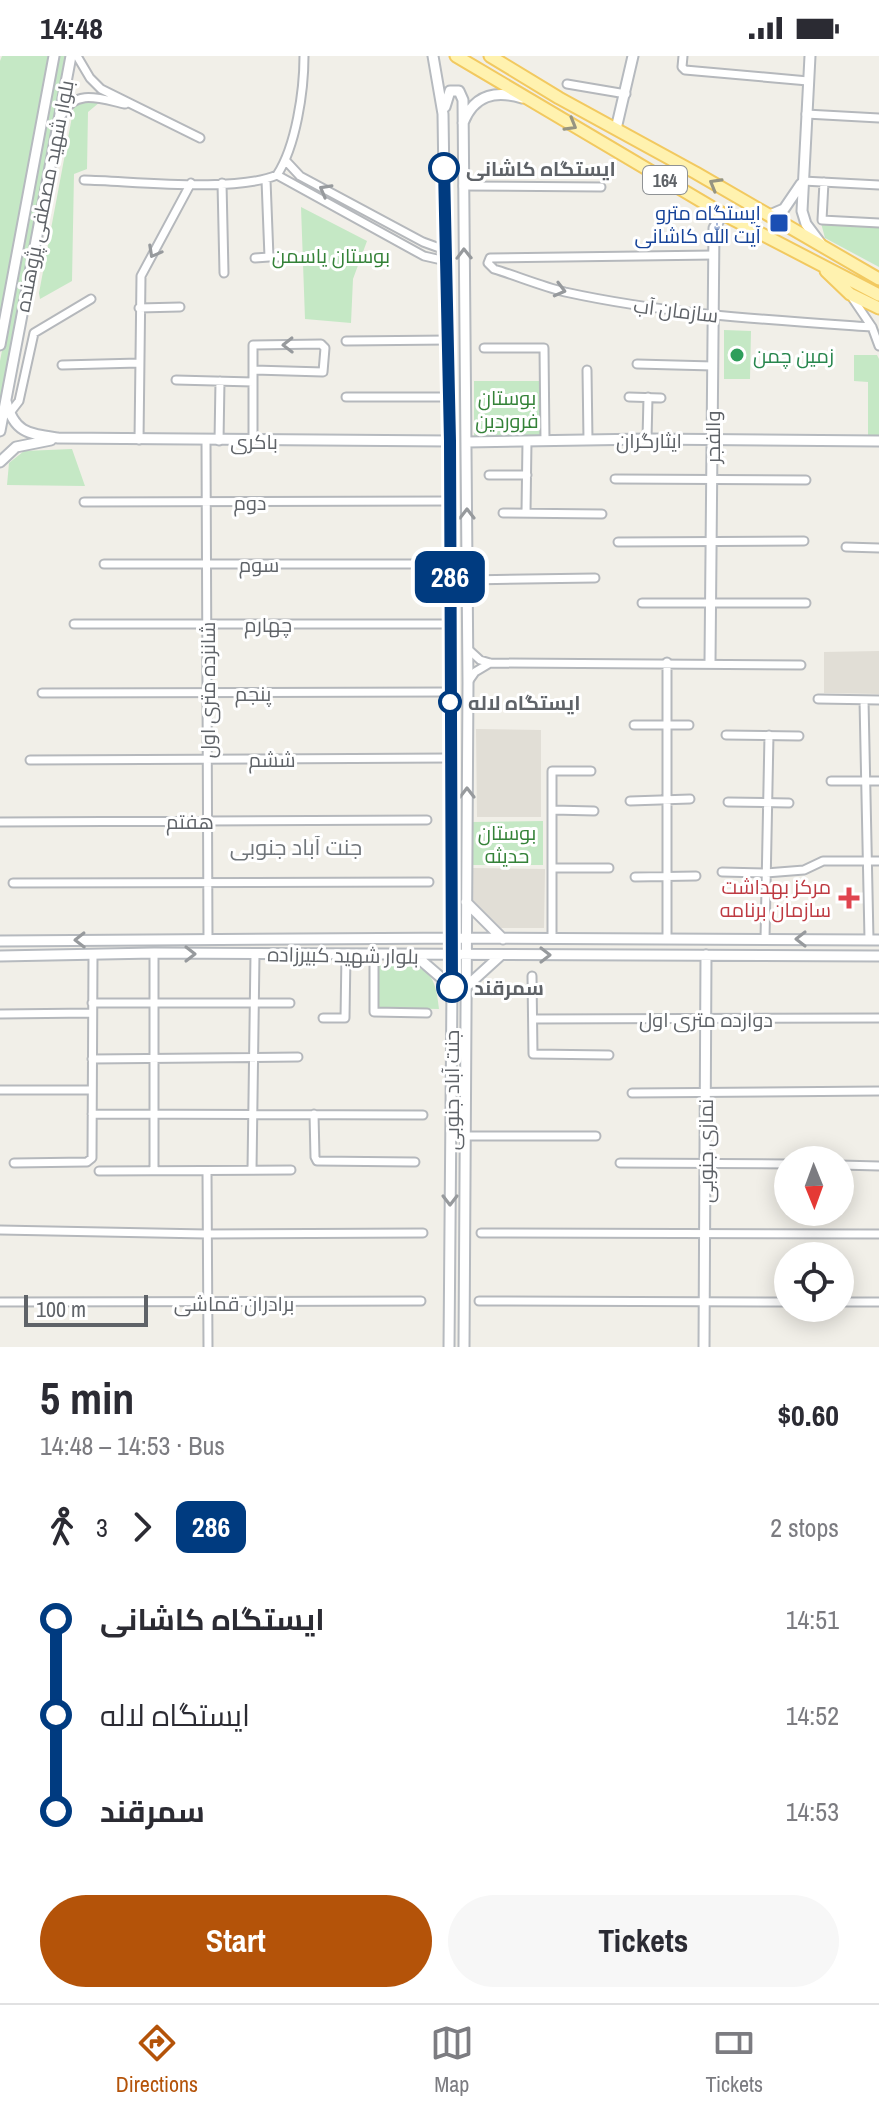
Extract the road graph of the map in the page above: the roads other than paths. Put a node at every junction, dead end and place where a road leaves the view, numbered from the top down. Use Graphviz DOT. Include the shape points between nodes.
graph roads {
  1 [pos="54,56"];
  2 [pos="74,56"];
  3 [pos="304,56"];
  4 [pos="433,56"];
  5 [pos="456,56"];
  6 [pos="490,56"];
  7 [pos="633,56"];
  8 [pos="683,56"];
  9 [pos="810,56"];
  10 [pos="808,81"];
  11 [pos="567,84"];
  12 [pos="626,94"];
  13 [pos="131,106"];
  14 [pos="544,109"];
  15 [pos="443,114"];
  16 [pos="806,114"];
  17 [pos="879,118"];
  18 [pos="58,124"];
  19 [pos="462,126"];
  20 [pos="616,129"];
  21 [pos="200,138"];
  22 [pos="286,161"];
  23 [pos="277,175"];
  24 [pos="84,180"];
  25 [pos="266,180"];
  26 [pos="803,181"];
  27 [pos="824,182"];
  28 [pos="191,183"];
  29 [pos="222,183"];
  30 [pos="879,185"];
  31 [pos="463,186"];
  32 [pos="601,187"];
  33 [pos="354,206"];
  34 [pos="723,214"];
  35 [pos="770,215"];
  36 [pos="349,216"];
  37 [pos="879,223"];
  38 [pos="823,247"];
  39 [pos="445,255"];
  40 [pos="714,255"];
  41 [pos="269,257"];
  42 [pos="281,257"];
  43 [pos="255,258"];
  44 [pos="819,266"];
  45 [pos="224,273"];
  46 [pos="879,277"];
  47 [pos="850,294"];
  48 [pos="879,295"];
  49 [pos="91,299"];
  50 [pos="180,307"];
  51 [pos="139,308"];
  52 [pos="879,308"];
  53 [pos="713,315"];
  54 [pos="872,327"];
  55 [pos="449,340"];
  56 [pos="346,341"];
  57 [pos="0,345"];
  58 [pos="879,346"];
  59 [pos="484,348"];
  60 [pos="139,363"];
  61 [pos="637,364"];
  62 [pos="62,365"];
  63 [pos="713,366"];
  64 [pos="253,370"];
  65 [pos="587,370"];
  66 [pos="176,380"];
  67 [pos="220,381"];
  68 [pos="253,382"];
  69 [pos="346,397"];
  70 [pos="450,397"];
  71 [pos="629,397"];
  72 [pos="648,397"];
  73 [pos="661,398"];
  74 [pos="6,401"];
  75 [pos="9,414"];
  76 [pos="0,431"];
  77 [pos="58,438"];
  78 [pos="647,439"];
  79 [pos="588,440"];
  80 [pos="712,440"];
  81 [pos="139,441"];
  82 [pos="206,441"];
  83 [pos="219,441"];
  84 [pos="253,441"];
  85 [pos="450,441"];
  86 [pos="527,441"];
  87 [pos="545,441"];
  88 [pos="879,441"];
  89 [pos="467,442"];
  90 [pos="0,462"];
  91 [pos="489,475"];
  92 [pos="527,475"];
  93 [pos="615,479"];
  94 [pos="712,480"];
  95 [pos="806,480"];
  96 [pos="450,501"];
  97 [pos="84,502"];
  98 [pos="206,502"];
  99 [pos="503,513"];
  100 [pos="526,513"];
  101 [pos="602,514"];
  102 [pos="711,540"];
  103 [pos="804,541"];
  104 [pos="618,542"];
  105 [pos="846,547"];
  106 [pos="879,548"];
  107 [pos="104,564"];
  108 [pos="206,564"];
  109 [pos="450,564"];
  110 [pos="595,578"];
  111 [pos="468,580"];
  112 [pos="642,603"];
  113 [pos="711,603"];
  114 [pos="806,603"];
  115 [pos="74,624"];
  116 [pos="207,624"];
  117 [pos="450,624"];
  118 [pos="468,648"];
  119 [pos="667,662"];
  120 [pos="710,662"];
  121 [pos="490,663"];
  122 [pos="801,665"];
  123 [pos="468,682"];
  124 [pos="450,692"];
  125 [pos="42,693"];
  126 [pos="207,693"];
  127 [pos="818,699"];
  128 [pos="864,700"];
  129 [pos="879,700"];
  130 [pos="634,725"];
  131 [pos="667,725"];
  132 [pos="689,725"];
  133 [pos="726,735"];
  134 [pos="769,735"];
  135 [pos="799,736"];
  136 [pos="451,758"];
  137 [pos="207,759"];
  138 [pos="30,760"];
  139 [pos="591,771"];
  140 [pos="831,781"];
  141 [pos="866,781"];
  142 [pos="879,781"];
  143 [pos="690,799"];
  144 [pos="667,800"];
  145 [pos="630,801"];
  146 [pos="728,802"];
  147 [pos="768,803"];
  148 [pos="789,803"];
  149 [pos="553,810"];
  150 [pos="594,811"];
  151 [pos="427,820"];
  152 [pos="207,821"];
  153 [pos="1,822"];
  154 [pos="879,861"];
  155 [pos="867,862"];
  156 [pos="553,868"];
  157 [pos="609,868"];
  158 [pos="722,872"];
  159 [pos="766,873"];
  160 [pos="667,876"];
  161 [pos="696,876"];
  162 [pos="635,877"];
  163 [pos="429,882"];
  164 [pos="13,883"];
  165 [pos="207,883"];
  166 [pos="466,902"];
  167 [pos="0,934"];
  168 [pos="451,938"];
  169 [pos="466,938"];
  170 [pos="208,939"];
  171 [pos="503,939"];
  172 [pos="552,939"];
  173 [pos="667,939"];
  174 [pos="765,939"];
  175 [pos="16,940"];
  176 [pos="874,940"];
  177 [pos="0,941"];
  178 [pos="154,953"];
  179 [pos="93,954"];
  180 [pos="255,954"];
  181 [pos="346,954"];
  182 [pos="374,955"];
  183 [pos="451,955"];
  184 [pos="467,955"];
  185 [pos="501,955"];
  186 [pos="706,955"];
  187 [pos="0,956"];
  188 [pos="416,956"];
  189 [pos="879,956"];
  190 [pos="532,976"];
  191 [pos="467,986"];
  192 [pos="452,987"];
  193 [pos="92,1003"];
  194 [pos="155,1003"];
  195 [pos="253,1003"];
  196 [pos="290,1003"];
  197 [pos="92,1013"];
  198 [pos="427,1013"];
  199 [pos="0,1014"];
  200 [pos="323,1018"];
  201 [pos="879,1018"];
  202 [pos="533,1019"];
  203 [pos="705,1019"];
  204 [pos="609,1055"];
  205 [pos="298,1057"];
  206 [pos="155,1058"];
  207 [pos="92,1059"];
  208 [pos="254,1059"];
  209 [pos="0,1090"];
  210 [pos="91,1090"];
  211 [pos="879,1091"];
  212 [pos="705,1092"];
  213 [pos="632,1093"];
  214 [pos="155,1113"];
  215 [pos="92,1114"];
  216 [pos="253,1114"];
  217 [pos="314,1114"];
  218 [pos="423,1115"];
  219 [pos="467,1136"];
  220 [pos="596,1136"];
  221 [pos="415,1162"];
  222 [pos="14,1163"];
  223 [pos="620,1163"];
  224 [pos="705,1164"];
  225 [pos="774,1164"];
  226 [pos="854,1165"];
  227 [pos="879,1166"];
  228 [pos="154,1170"];
  229 [pos="252,1170"];
  230 [pos="291,1170"];
  231 [pos="99,1171"];
  232 [pos="207,1171"];
  233 [pos="0,1230"];
  234 [pos="423,1233"];
  235 [pos="481,1233"];
  236 [pos="704,1233"];
  237 [pos="206,1234"];
  238 [pos="879,1234"];
  239 [pos="421,1301"];
  240 [pos="479,1301"];
  241 [pos="0,1302"];
  242 [pos="704,1302"];
  243 [pos="774,1302"];
  244 [pos="854,1302"];
  245 [pos="879,1302"];
  246 [pos="208,1304"];
  247 [pos="208,1347"];
  248 [pos="449,1347"];
  249 [pos="464,1347"];
  250 [pos="704,1347"];
  1 -- 57 [label="main road, بلوار شهید مصطفی پژوهنده"];
  2 -- 13 [label="street" via="93,81"];
  2 -- 18 [label="main road, بلوار شهید مصطفی پژوهنده"];
  3 -- 22 [label="street"];
  4 -- 15 [label="main road, جنت آباد جنوبی"];
  5 -- 14 [label="main road, 164"];
  6 -- 20 [label="main road, 164"];
  7 -- 12 [label="main road"];
  8 -- 10 [label="street" via="683,69"];
  9 -- 10 [label="main road"];
  10 -- 16 [label="main road"];
  11 -- 12 [label="street"];
  12 -- 20 [label="main road"];
  13 -- 18 [label="street" via="86,96 67,106"];
  13 -- 21 [label="street"];
  14 -- 19 [label="main road" via="496,94 479,99"];
  14 -- 34 [label="main road, 164, one-way"];
  15 -- 19 [label="main road, جنت آباد جنوبی" via="450,91 459,91"];
  15 -- 39 [label="main road, جنت آباد جنوبی"];
  16 -- 17 [label="street"];
  16 -- 26 [label="main road"];
  18 -- 74 [label="main road, بلوار شهید مصطفی پژوهنده"];
  19 -- 31 [label="main road, جنت آباد جنوبی"];
  35 -- 20 [label="main road, 164, one-way"];
  22 -- 23 [label="street"];
  33 -- 22 [label="street, one-way" via="300,176"];
  23 -- 25 [label="street"];
  23 -- 36 [label="street"];
  24 -- 28 [label="street"];
  25 -- 29 [label="street"];
  25 -- 41 [label="street"];
  26 -- 27 [label="street"];
  26 -- 35 [label="main road" via="784,209"];
  26 -- 38 [label="main road" via="802,211"];
  27 -- 30 [label="street"];
  27 -- 37 [label="street" via="822,220"];
  28 -- 29 [label="street"];
  28 -- 51 [label="street, one-way" via="143,272"];
  29 -- 45 [label="street"];
  31 -- 32 [label="street"];
  89 -- 31 [label="main road, جنت آباد جنوبی, one-way"];
  33 -- 36 [label="street"];
  33 -- 39 [label="street"];
  34 -- 40 [label="main road, والفجر" via="714,228"];
  34 -- 44 [label="main road, 164"];
  35 -- 38 [label="main road, 164"];
  36 -- 39 [label="street" via="424,256"];
  38 -- 46 [label="main road, 164"];
  39 -- 55 [label="main road, جنت آباد جنوبی"];
  40 -- 53 [label="main road, والفجر"];
  40 -- 53 [label="street, سازمان آب, one-way" via="490,258 488,263 562,291"];
  41 -- 42 [label="street"];
  41 -- 43 [label="street"];
  44 -- 47 [label="main road"];
  44 -- 48 [label="main road, 164"];
  47 -- 52 [label="main road"];
  47 -- 54 [label="street"];
  49 -- 75 [label="street" via="34,333 19,401"];
  50 -- 51 [label="street"];
  51 -- 60 [label="street"];
  53 -- 54 [label="street, سازمان آب"];
  53 -- 63 [label="main road, والفجر"];
  54 -- 58 [label="street"];
  55 -- 56 [label="street"];
  55 -- 70 [label="main road, جنت آباد جنوبی"];
  59 -- 87 [label="street" via="544,348"];
  60 -- 62 [label="street"];
  60 -- 81 [label="street"];
  61 -- 63 [label="street"];
  63 -- 80 [label="main road, والفجر"];
  64 -- 64 [label="street, one-way" via="323,372 325,348 253,345"];
  64 -- 68 [label="street"];
  65 -- 79 [label="street"];
  66 -- 67 [label="street"];
  67 -- 68 [label="street"];
  67 -- 83 [label="street"];
  68 -- 84 [label="street"];
  69 -- 70 [label="street"];
  70 -- 85 [label="main road, جنت آباد جنوبی"];
  71 -- 72 [label="street"];
  72 -- 73 [label="street"];
  72 -- 78 [label="street"];
  74 -- 75 [label="main road"];
  74 -- 76 [label="main road, بلوار شهید مصطفی پژوهنده"];
  75 -- 77 [label="main road, باکری" via="22,430"];
  77 -- 81 [label="main road, باکری"];
  77 -- 90 [label="main road, باکری" via="16,447"];
  78 -- 79 [label="main road, ایثارگران"];
  78 -- 80 [label="main road, ایثارگران"];
  79 -- 87 [label="main road, ایثارگران"];
  80 -- 88 [label="main road, ایثارگران"];
  80 -- 94 [label="main road, والفجر"];
  81 -- 82 [label="main road, باکری"];
  82 -- 83 [label="main road, باکری"];
  82 -- 98 [label="street, شانزده متری اول"];
  83 -- 84 [label="main road, باکری"];
  84 -- 85 [label="main road, باکری"];
  85 -- 96 [label="main road, جنت آباد جنوبی"];
  86 -- 87 [label="main road, ایثارگران"];
  86 -- 89 [label="main road, ایثارگران"];
  86 -- 92 [label="street"];
  111 -- 89 [label="main road, جنت آباد جنوبی, one-way"];
  91 -- 92 [label="street"];
  92 -- 100 [label="street"];
  93 -- 94 [label="street"];
  94 -- 95 [label="street"];
  94 -- 102 [label="main road, والفجر"];
  96 -- 98 [label="street, دوم"];
  96 -- 109 [label="main road, جنت آباد جنوبی"];
  97 -- 98 [label="street, دوم"];
  98 -- 108 [label="street, شانزده متری اول"];
  99 -- 100 [label="street"];
  100 -- 101 [label="street"];
  102 -- 103 [label="street"];
  102 -- 104 [label="street"];
  102 -- 113 [label="main road, والفجر"];
  105 -- 106 [label="street"];
  107 -- 108 [label="street, سوم"];
  108 -- 109 [label="street, سوم"];
  108 -- 116 [label="street, شانزده متری اول"];
  109 -- 117 [label="main road, جنت آباد جنوبی"];
  110 -- 111 [label="street"];
  111 -- 118 [label="main road, جنت آباد جنوبی"];
  112 -- 113 [label="street"];
  113 -- 114 [label="street"];
  113 -- 120 [label="main road, والفجر"];
  115 -- 116 [label="street, چهارم"];
  116 -- 117 [label="street, چهارم"];
  116 -- 126 [label="street, شانزده متری اول"];
  117 -- 124 [label="main road, جنت آباد جنوبی"];
  118 -- 121 [label="street"];
  118 -- 123 [label="main road, جنت آباد جنوبی"];
  119 -- 120 [label="street"];
  119 -- 121 [label="street"];
  119 -- 131 [label="street"];
  120 -- 122 [label="street"];
  121 -- 123 [label="street"];
  166 -- 123 [label="main road, جنت آباد جنوبی, one-way"];
  124 -- 126 [label="street, پنجم"];
  124 -- 136 [label="main road, جنت آباد جنوبی"];
  125 -- 126 [label="street, پنجم"];
  126 -- 137 [label="street, شانزده متری اول"];
  127 -- 128 [label="street"];
  128 -- 129 [label="street"];
  128 -- 141 [label="street"];
  130 -- 131 [label="street"];
  131 -- 132 [label="street"];
  131 -- 144 [label="street"];
  133 -- 134 [label="street"];
  134 -- 135 [label="street"];
  134 -- 147 [label="street"];
  136 -- 137 [label="street, ششم"];
  136 -- 168 [label="main road, جنت آباد جنوبی"];
  137 -- 138 [label="street, ششم"];
  137 -- 152 [label="street, شانزده متری اول"];
  139 -- 149 [label="street" via="552,771"];
  140 -- 141 [label="street"];
  141 -- 142 [label="street"];
  141 -- 155 [label="street"];
  143 -- 144 [label="street"];
  144 -- 145 [label="street"];
  144 -- 160 [label="street"];
  146 -- 147 [label="street"];
  147 -- 148 [label="street"];
  147 -- 159 [label="street"];
  149 -- 150 [label="street"];
  149 -- 156 [label="street"];
  151 -- 152 [label="street, هفتم"];
  152 -- 153 [label="street, هفتم"];
  152 -- 165 [label="street, شانزده متری اول"];
  154 -- 155 [label="street"];
  155 -- 159 [label="street" via="823,861 804,870"];
  155 -- 176 [label="street"];
  156 -- 157 [label="street"];
  156 -- 172 [label="street"];
  158 -- 159 [label="street"];
  159 -- 174 [label="street"];
  160 -- 161 [label="street"];
  160 -- 162 [label="street"];
  160 -- 173 [label="street"];
  163 -- 165 [label="street"];
  164 -- 165 [label="street"];
  165 -- 170 [label="street, شانزده متری اول"];
  166 -- 169 [label="main road, جنت آباد جنوبی"];
  166 -- 171 [label="main road"];
  167 -- 175 [label="main road"];
  168 -- 169 [label="main road, بلوار شهید کبیرزاده"];
  168 -- 170 [label="main road, بلوار شهید کبیرزاده"];
  168 -- 183 [label="main road, جنت آباد جنوبی"];
  169 -- 171 [label="main road, بلوار شهید کبیرزاده"];
  169 -- 184 [label="main road, جنت آباد جنوبی"];
  170 -- 175 [label="main road, بلوار شهید کبیرزاده, one-way"];
  171 -- 172 [label="main road, بلوار شهید کبیرزاده"];
  172 -- 173 [label="main road, بلوار شهید کبیرزاده"];
  173 -- 174 [label="main road, بلوار شهید کبیرزاده"];
  176 -- 174 [label="main road, بلوار شهید کبیرزاده, one-way"];
  175 -- 177 [label="main road, بلوار شهید کبیرزاده"];
  178 -- 179 [label="main road, بلوار شهید کبیرزاده"];
  178 -- 180 [label="main road, بلوار شهید کبیرزاده, one-way"];
  178 -- 194 [label="street"];
  179 -- 187 [label="main road, بلوار شهید کبیرزاده"];
  179 -- 193 [label="street"];
  180 -- 181 [label="main road, بلوار شهید کبیرزاده"];
  180 -- 195 [label="street"];
  181 -- 182 [label="main road, بلوار شهید کبیرزاده"];
  181 -- 200 [label="street" via="345,1018"];
  182 -- 188 [label="main road, بلوار شهید کبیرزاده"];
  182 -- 198 [label="street" via="374,1012"];
  183 -- 184 [label="main road, بلوار شهید کبیرزاده"];
  183 -- 188 [label="main road, بلوار شهید کبیرزاده"];
  183 -- 192 [label="main road, جنت آباد جنوبی"];
  184 -- 185 [label="main road, بلوار شهید کبیرزاده"];
  184 -- 191 [label="main road, جنت آباد جنوبی"];
  185 -- 186 [label="main road, بلوار شهید کبیرزاده, one-way"];
  185 -- 191 [label="main road"];
  186 -- 189 [label="main road, بلوار شهید کبیرزاده"];
  186 -- 203 [label="main road, نمازی جنوبی"];
  188 -- 192 [label="main road"];
  190 -- 202 [label="street"];
  191 -- 219 [label="main road, جنت آباد جنوبی"];
  192 -- 248 [label="main road, جنت آباد جنوبی, one-way"];
  193 -- 194 [label="street"];
  193 -- 197 [label="street"];
  194 -- 195 [label="street"];
  194 -- 206 [label="street"];
  195 -- 196 [label="street"];
  195 -- 208 [label="street"];
  197 -- 199 [label="street"];
  197 -- 207 [label="street"];
  201 -- 203 [label="street, دوازده متری اول"];
  202 -- 203 [label="street, دوازده متری اول"];
  202 -- 204 [label="street" via="533,1054"];
  203 -- 212 [label="main road, نمازی جنوبی"];
  205 -- 208 [label="street"];
  206 -- 207 [label="street"];
  206 -- 208 [label="street"];
  206 -- 214 [label="street"];
  207 -- 210 [label="street"];
  208 -- 216 [label="street"];
  209 -- 210 [label="street"];
  210 -- 215 [label="street"];
  211 -- 212 [label="street"];
  212 -- 213 [label="street"];
  212 -- 224 [label="main road, نمازی جنوبی"];
  214 -- 215 [label="street"];
  214 -- 216 [label="street"];
  214 -- 228 [label="street"];
  215 -- 222 [label="street" via="91,1161"];
  216 -- 217 [label="street"];
  216 -- 229 [label="street"];
  217 -- 218 [label="street"];
  217 -- 221 [label="street" via="317,1161"];
  219 -- 220 [label="street"];
  219 -- 249 [label="main road, جنت آباد جنوبی"];
  223 -- 224 [label="street"];
  224 -- 225 [label="street"];
  224 -- 236 [label="main road, نمازی جنوبی"];
  226 -- 227 [label="street"];
  228 -- 231 [label="street"];
  228 -- 232 [label="street"];
  229 -- 230 [label="street"];
  229 -- 232 [label="street"];
  232 -- 237 [label="street"];
  233 -- 237 [label="street"];
  234 -- 237 [label="street"];
  235 -- 236 [label="street"];
  236 -- 238 [label="street"];
  236 -- 242 [label="main road, نمازی جنوبی"];
  237 -- 246 [label="street"];
  239 -- 246 [label="street, برادران قماشی"];
  240 -- 242 [label="street"];
  241 -- 246 [label="street, برادران قماشی"];
  242 -- 243 [label="street"];
  242 -- 250 [label="main road, نمازی جنوبی"];
  244 -- 245 [label="street"];
  246 -- 247 [label="street"];
}
